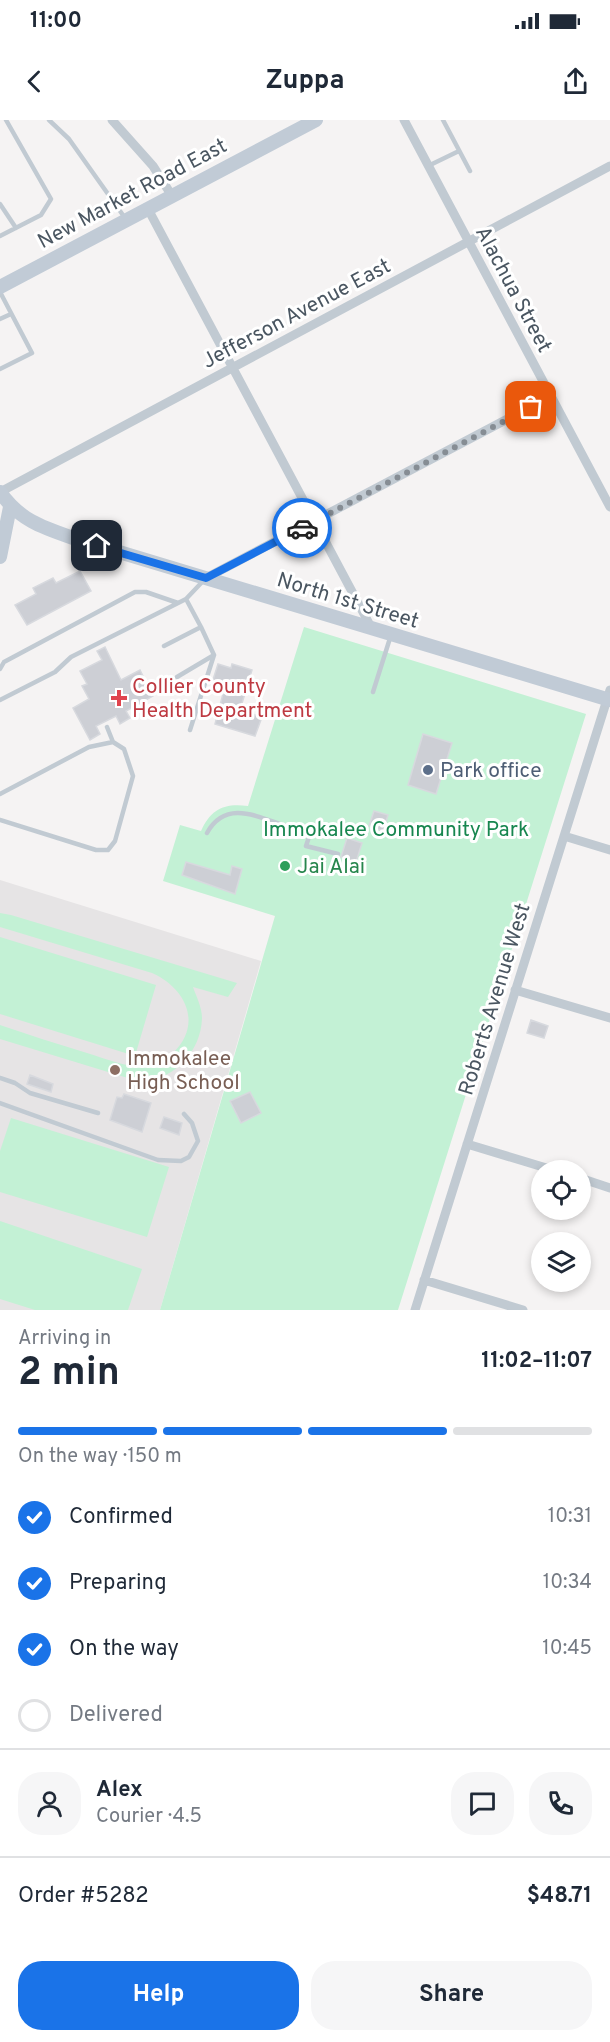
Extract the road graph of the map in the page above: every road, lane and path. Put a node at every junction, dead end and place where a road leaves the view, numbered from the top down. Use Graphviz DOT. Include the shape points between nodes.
graph roads {
  1 [pos="6,120"];
  2 [pos="49,120"];
  3 [pos="112,120"];
  4 [pos="316,120"];
  5 [pos="404,120"];
  6 [pos="443,120"];
  7 [pos="459,151"];
  8 [pos="428,166"];
  9 [pos="610,166"];
  10 [pos="470,171"];
  11 [pos="171,196"];
  12 [pos="0,204"];
  13 [pos="148,208"];
  14 [pos="126,220"];
  15 [pos="16,228"];
  16 [pos="0,236"];
  17 [pos="468,242"];
  18 [pos="0,287"];
  19 [pos="0,292"];
  20 [pos="11,314"];
  21 [pos="0,319"];
  22 [pos="233,367"];
  23 [pos="0,369"];
  24 [pos="551,396"];
  25 [pos="0,492"];
  26 [pos="10,507"];
  27 [pos="610,507"];
  28 [pos="315,522"];
  29 [pos="0,557"];
  30 [pos="206,578"];
  31 [pos="186,599"];
  32 [pos="178,603"];
  33 [pos="201,627"];
  34 [pos="372,629"];
  35 [pos="391,635"];
  36 [pos="164,646"];
  37 [pos="214,655"];
  38 [pos="0,669"];
  39 [pos="177,676"];
  40 [pos="373,692"];
  41 [pos="609,697"];
  42 [pos="0,699"];
  43 [pos="107,727"];
  44 [pos="190,730"];
  45 [pos="112,742"];
  46 [pos="0,794"];
  47 [pos="0,820"];
  48 [pos="292,828"];
  49 [pos="207,833"];
  50 [pos="310,834"];
  51 [pos="564,836"];
  52 [pos="610,850"];
  53 [pos="338,854"];
  54 [pos="515,990"];
  55 [pos="610,1018"];
  56 [pos="0,1078"];
  57 [pos="0,1103"];
  58 [pos="98,1113"];
  59 [pos="184,1114"];
  60 [pos="467,1144"];
  61 [pos="531,1163"];
  62 [pos="591,1182"];
  63 [pos="610,1188"];
  64 [pos="424,1280"];
  65 [pos="415,1310"];
  66 [pos="523,1310"];
  1 -- 15 [label="lane" via="51,199 41,215"];
  2 -- 14 [label="lane" via="69,139"];
  3 -- 11 [label="street" via="153,166"];
  4 -- 11 [label="street, New Market Road East"];
  5 -- 8 [label="street, Alachua Street"];
  6 -- 7 [label="lane"];
  7 -- 8 [label="lane"];
  7 -- 10 [label="lane"];
  8 -- 17 [label="street, Alachua Street"];
  9 -- 17 [label="street, Jefferson Avenue East"];
  11 -- 13 [label="street, New Market Road East"];
  12 -- 15 [label="lane"];
  13 -- 14 [label="street, New Market Road East"];
  13 -- 22 [label="street"];
  14 -- 18 [label="street, New Market Road East"];
  15 -- 16 [label="lane"];
  17 -- 22 [label="street, Jefferson Avenue East"];
  17 -- 24 [label="street, Alachua Street"];
  19 -- 20 [label="lane"];
  20 -- 21 [label="lane"];
  20 -- 23 [label="lane" via="32,353"];
  22 -- 25 [label="street, Jefferson Avenue East"];
  22 -- 28 [label="street"];
  24 -- 27 [label="street, Alachua Street"];
  24 -- 28 [label="street"];
  25 -- 26 [label="street"];
  26 -- 29 [label="street"];
  26 -- 30 [label="street, North 1st Street" via="43,527"];
  28 -- 30 [label="street"];
  28 -- 34 [label="street"];
  30 -- 31 [label="lane"];
  30 -- 34 [label="street, North 1st Street"];
  31 -- 32 [label="lane"];
  31 -- 33 [label="lane"];
  32 -- 38 [label="lane" via="135,592 4,662"];
  32 -- 42 [label="lane" via="71,657 55,672"];
  33 -- 36 [label="lane"];
  33 -- 37 [label="lane"];
  34 -- 35 [label="street, North 1st Street"];
  35 -- 40 [label="lane"];
  35 -- 41 [label="street, North 1st Street"];
  37 -- 39 [label="lane"];
  37 -- 44 [label="lane"];
  41 -- 51 [label="street, Roberts Avenue West"];
  43 -- 45 [label="lane"];
  45 -- 46 [label="lane" via="89,747"];
  45 -- 47 [label="lane" via="124,749 133,776 115,841 108,850 96,850"];
  48 -- 49 [label="lane" via="237,812 226,813 214,821"];
  50 -- 53 [label="lane" via="306,846"];
  51 -- 52 [label="street"];
  51 -- 54 [label="street, Roberts Avenue West"];
  54 -- 55 [label="street"];
  54 -- 60 [label="street, Roberts Avenue West"];
  56 -- 58 [label="lane" via="30,1093"];
  57 -- 59 [label="lane" via="172,1162 189,1157 198,1141"];
  60 -- 61 [label="street"];
  60 -- 64 [label="street, Roberts Avenue West"];
  62 -- 63 [label="street"];
  64 -- 65 [label="street, Roberts Avenue West"];
  64 -- 66 [label="street"];
}
